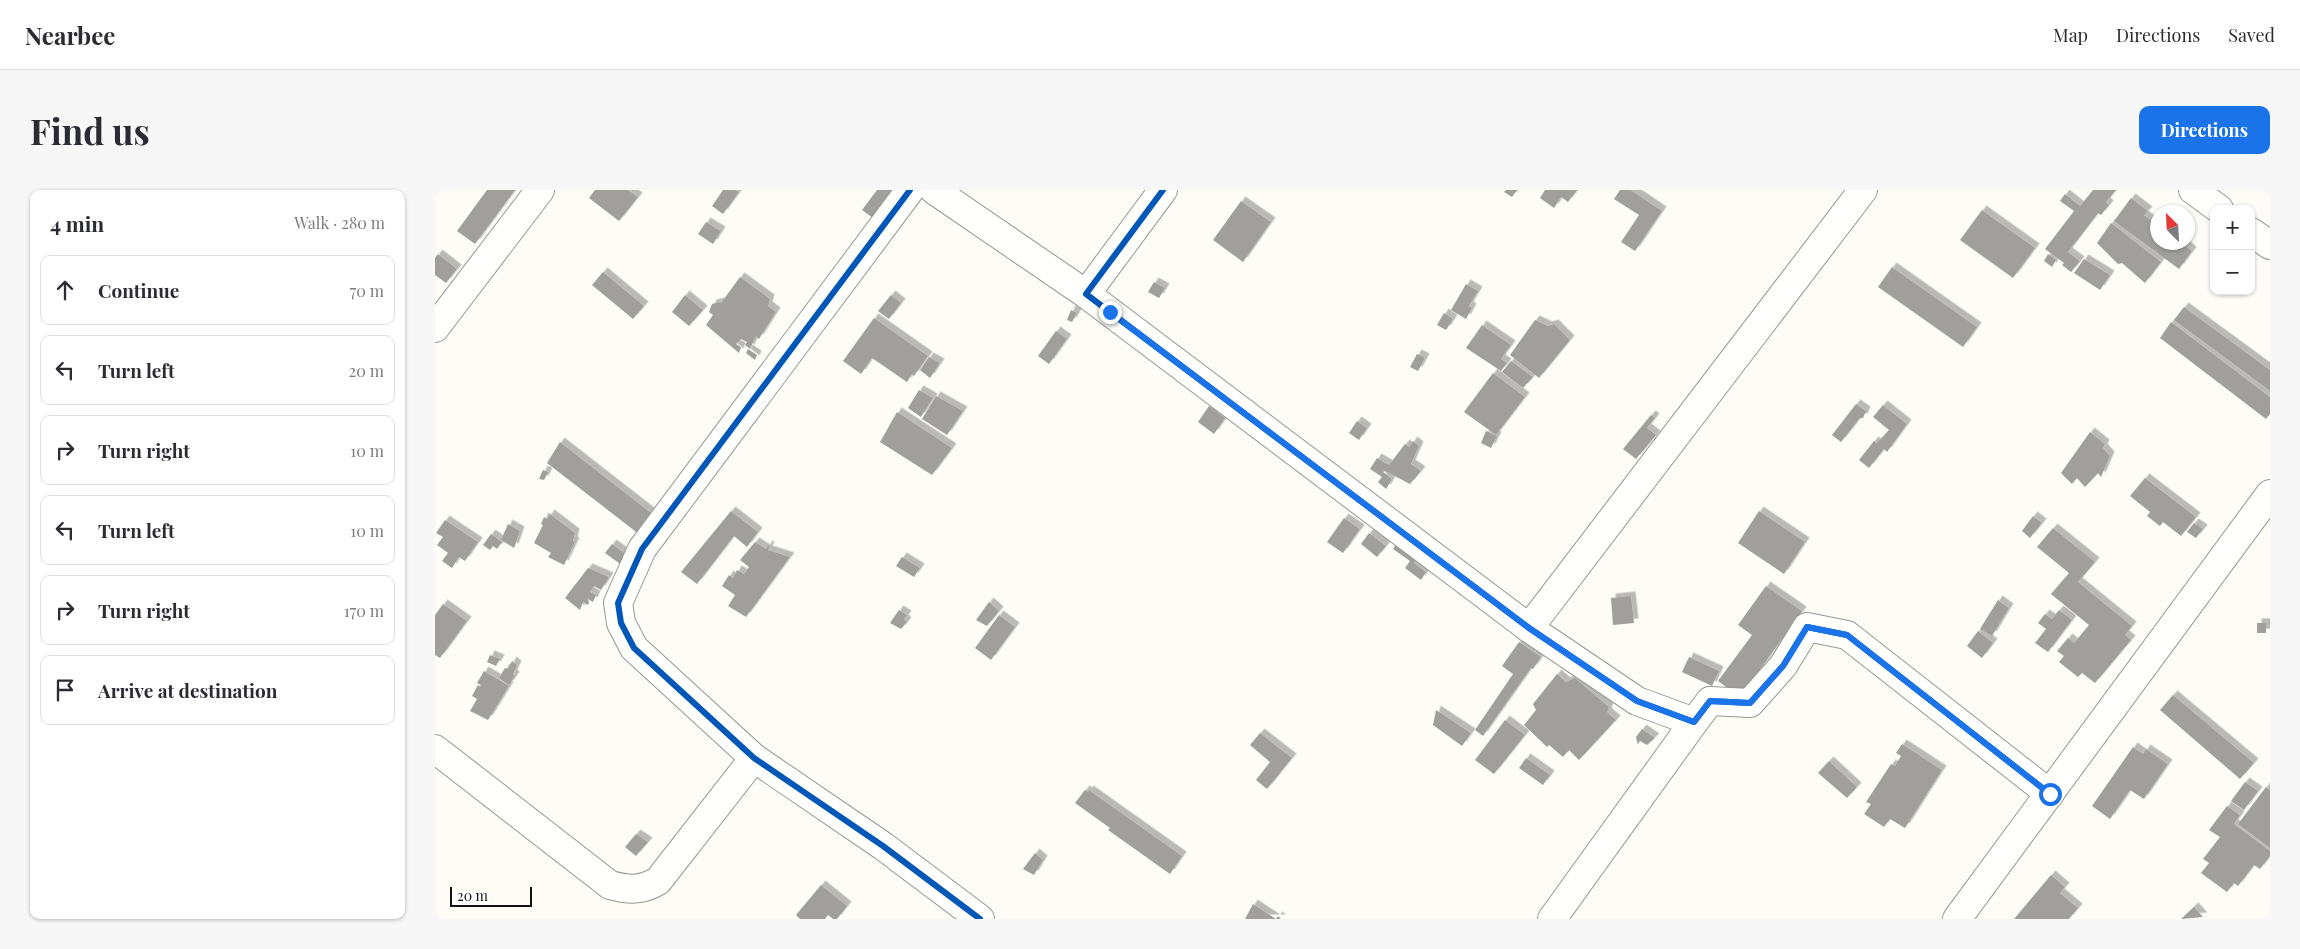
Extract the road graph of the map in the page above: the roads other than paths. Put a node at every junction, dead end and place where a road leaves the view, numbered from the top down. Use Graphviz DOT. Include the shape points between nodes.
graph roads {
  1 [pos="540,190"];
  2 [pos="910,190"];
  3 [pos="934,190"];
  4 [pos="1163,190"];
  5 [pos="1863,190"];
  6 [pos="2193,190"];
  7 [pos="2214,205"];
  8 [pos="2255,235"];
  9 [pos="2270,245"];
  10 [pos="1086,294"];
  11 [pos="435,328"];
  12 [pos="2270,494"];
  13 [pos="1529,628"];
  14 [pos="1694,722"];
  15 [pos="435,749"];
  16 [pos="755,758"];
  17 [pos="2050,794"];
  18 [pos="981,919"];
  19 [pos="1552,919"];
  20 [pos="1957,919"];
  1 -- 11 [label="street"];
  2 -- 16 [label="street" via="643,549 618,603 621,623 634,648"];
  3 -- 10 [label="street"];
  4 -- 10 [label="street"];
  5 -- 13 [label="street"];
  6 -- 7 [label="street"];
  8 -- 9 [label="street"];
  10 -- 13 [label="street"];
  12 -- 17 [label="street"];
  13 -- 14 [label="street" via="1637,701"];
  14 -- 17 [label="street" via="1710,701 1750,703 1783,666 1807,627 1847,635"];
  14 -- 19 [label="street"];
  15 -- 16 [label="street" via="610,885 629,890 647,888 658,881"];
  16 -- 18 [label="street" via="883,846"];
  17 -- 20 [label="street"];
}
